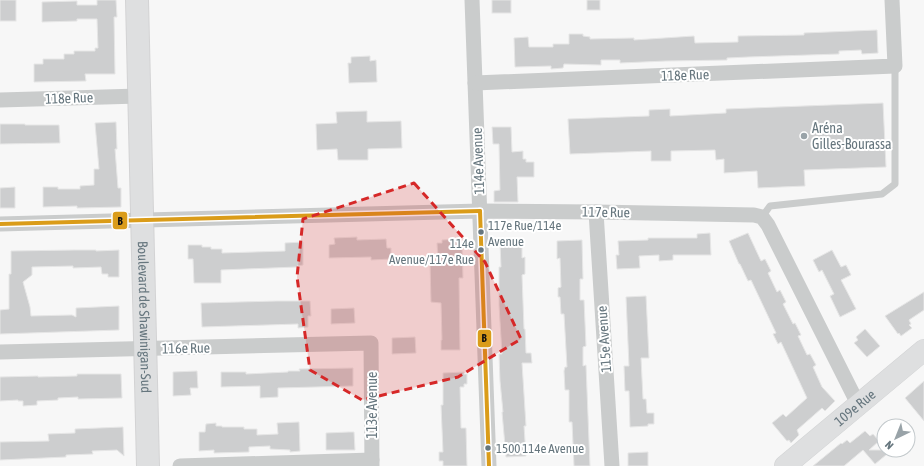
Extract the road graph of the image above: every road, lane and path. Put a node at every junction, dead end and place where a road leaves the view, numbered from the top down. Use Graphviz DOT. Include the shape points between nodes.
graph roads {
  1 [pos="136,0"];
  2 [pos="472,0"];
  3 [pos="892,0"];
  4 [pos="895,66"];
  5 [pos="475,83"];
  6 [pos="139,96"];
  7 [pos="0,100"];
  8 [pos="480,211"];
  9 [pos="596,212"];
  10 [pos="762,217"];
  11 [pos="142,220"];
  12 [pos="0,224"];
  13 [pos="371,343"];
  14 [pos="145,348"];
  15 [pos="924,350"];
  16 [pos="0,352"];
  17 [pos="858,404"];
  18 [pos="372,463"];
  19 [pos="148,466"];
  20 [pos="180,466"];
  21 [pos="489,466"];
  22 [pos="612,466"];
  23 [pos="785,466"];
  1 -- 6 [label="main road, Boulevard de Shawinigan-Sud"];
  2 -- 5 [label="street, 114e Avenue"];
  3 -- 4 [label="street"];
  4 -- 5 [label="street, 118e Rue"];
  4 -- 10 [label="lane" via="894,184 882,194 770,206"];
  5 -- 8 [label="street, 114e Avenue"];
  6 -- 7 [label="street, 118e Rue"];
  6 -- 11 [label="main road, Boulevard de Shawinigan-Sud"];
  8 -- 9 [label="street, 117e Rue"];
  8 -- 11 [label="street, 117e Rue"];
  8 -- 21 [label="street, 114e Avenue"];
  9 -- 10 [label="street, 117e Rue"];
  9 -- 22 [label="street, 115e Avenue"];
  10 -- 17 [label="street"];
  11 -- 12 [label="street, 117e Rue"];
  11 -- 14 [label="main road, Boulevard de Shawinigan-Sud"];
  13 -- 14 [label="street, 116e Rue"];
  13 -- 18 [label="street, 113e Avenue"];
  14 -- 16 [label="street, 116e Rue"];
  14 -- 19 [label="main road, Boulevard de Shawinigan-Sud"];
  15 -- 17 [label="street, 109e Rue"];
  17 -- 23 [label="street, 109e Rue"];
  18 -- 20 [label="street"];
}
